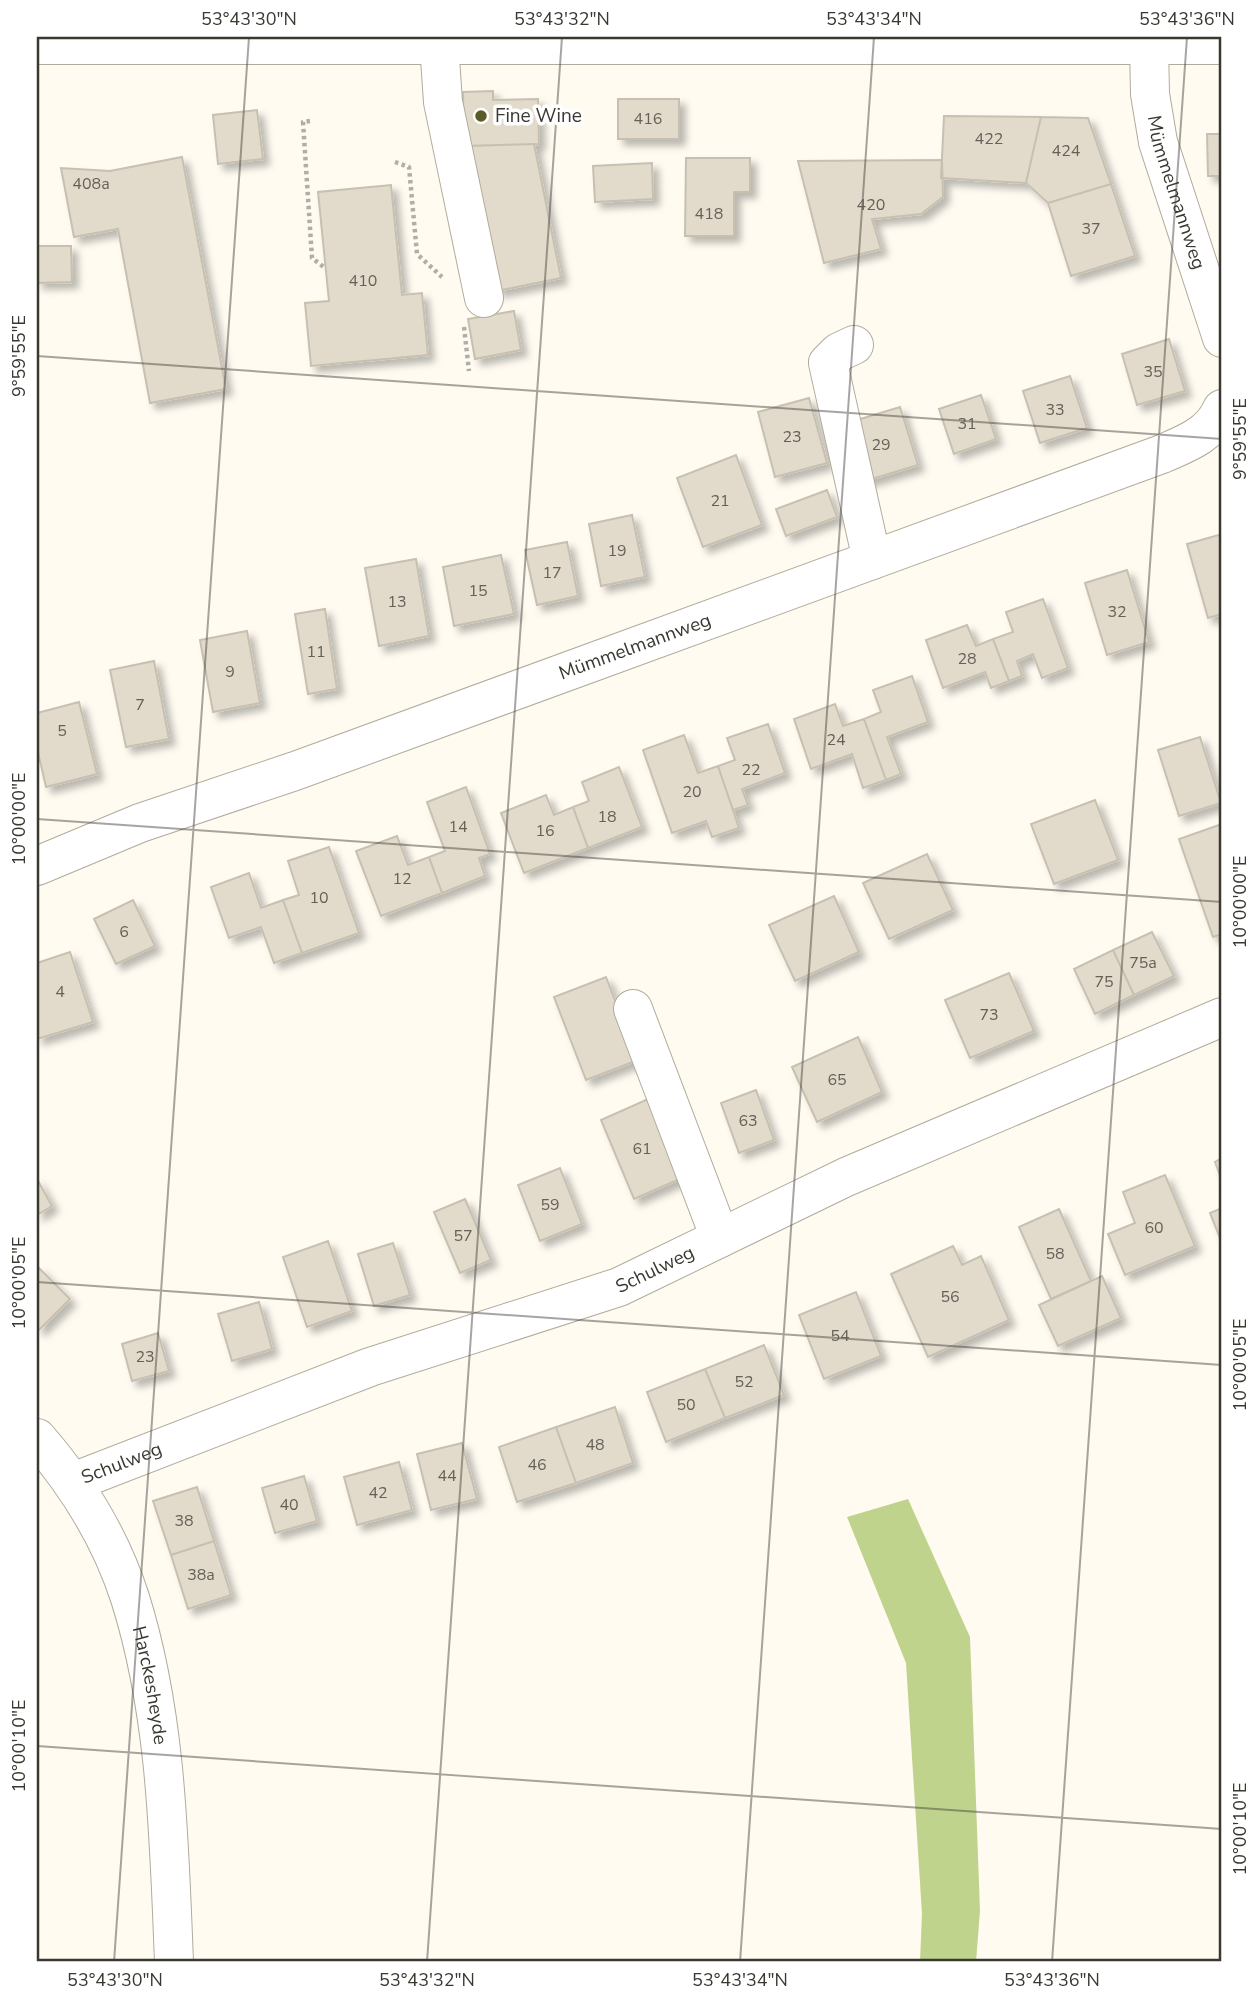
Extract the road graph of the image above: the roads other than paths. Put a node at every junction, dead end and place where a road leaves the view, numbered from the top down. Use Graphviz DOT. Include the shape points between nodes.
graph roads {
  1 [pos="88,41"];
  2 [pos="388,41"];
  3 [pos="1168,42"];
  4 [pos="439,44"];
  5 [pos="37,45"];
  6 [pos="1222,45"];
  7 [pos="474,309"];
  8 [pos="1222,338"];
  9 [pos="854,345"];
  10 [pos="1222,410"];
  11 [pos="872,560"];
  12 [pos="37,866"];
  13 [pos="633,1009"];
  14 [pos="1222,1017"];
  15 [pos="720,1238"];
  16 [pos="37,1438"];
  17 [pos="73,1482"];
  18 [pos="174,1962"];
  1 -- 2 [label="street"];
  1 -- 5 [label="street"];
  2 -- 4 [label="street"];
  3 -- 4 [label="street"];
  3 -- 6 [label="street"];
  3 -- 8 [label="street, Mümmelmannweg" via="1150,94 1158,142"];
  4 -- 7 [label="street" via="443,102"];
  9 -- 11 [label="street" via="828,363"];
  10 -- 11 [label="street, Mümmelmannweg" via="1198,439"];
  11 -- 12 [label="street, Mümmelmannweg" via="140,823"];
  13 -- 15 [label="street"];
  14 -- 15 [label="street, Schulweg" via="846,1177"];
  15 -- 17 [label="street, Schulweg" via="618,1286 370,1367"];
  16 -- 17 [label="street, Harckesheyde"];
  17 -- 18 [label="street, Harckesheyde" via="112,1553 147,1660 162,1761"];
}
